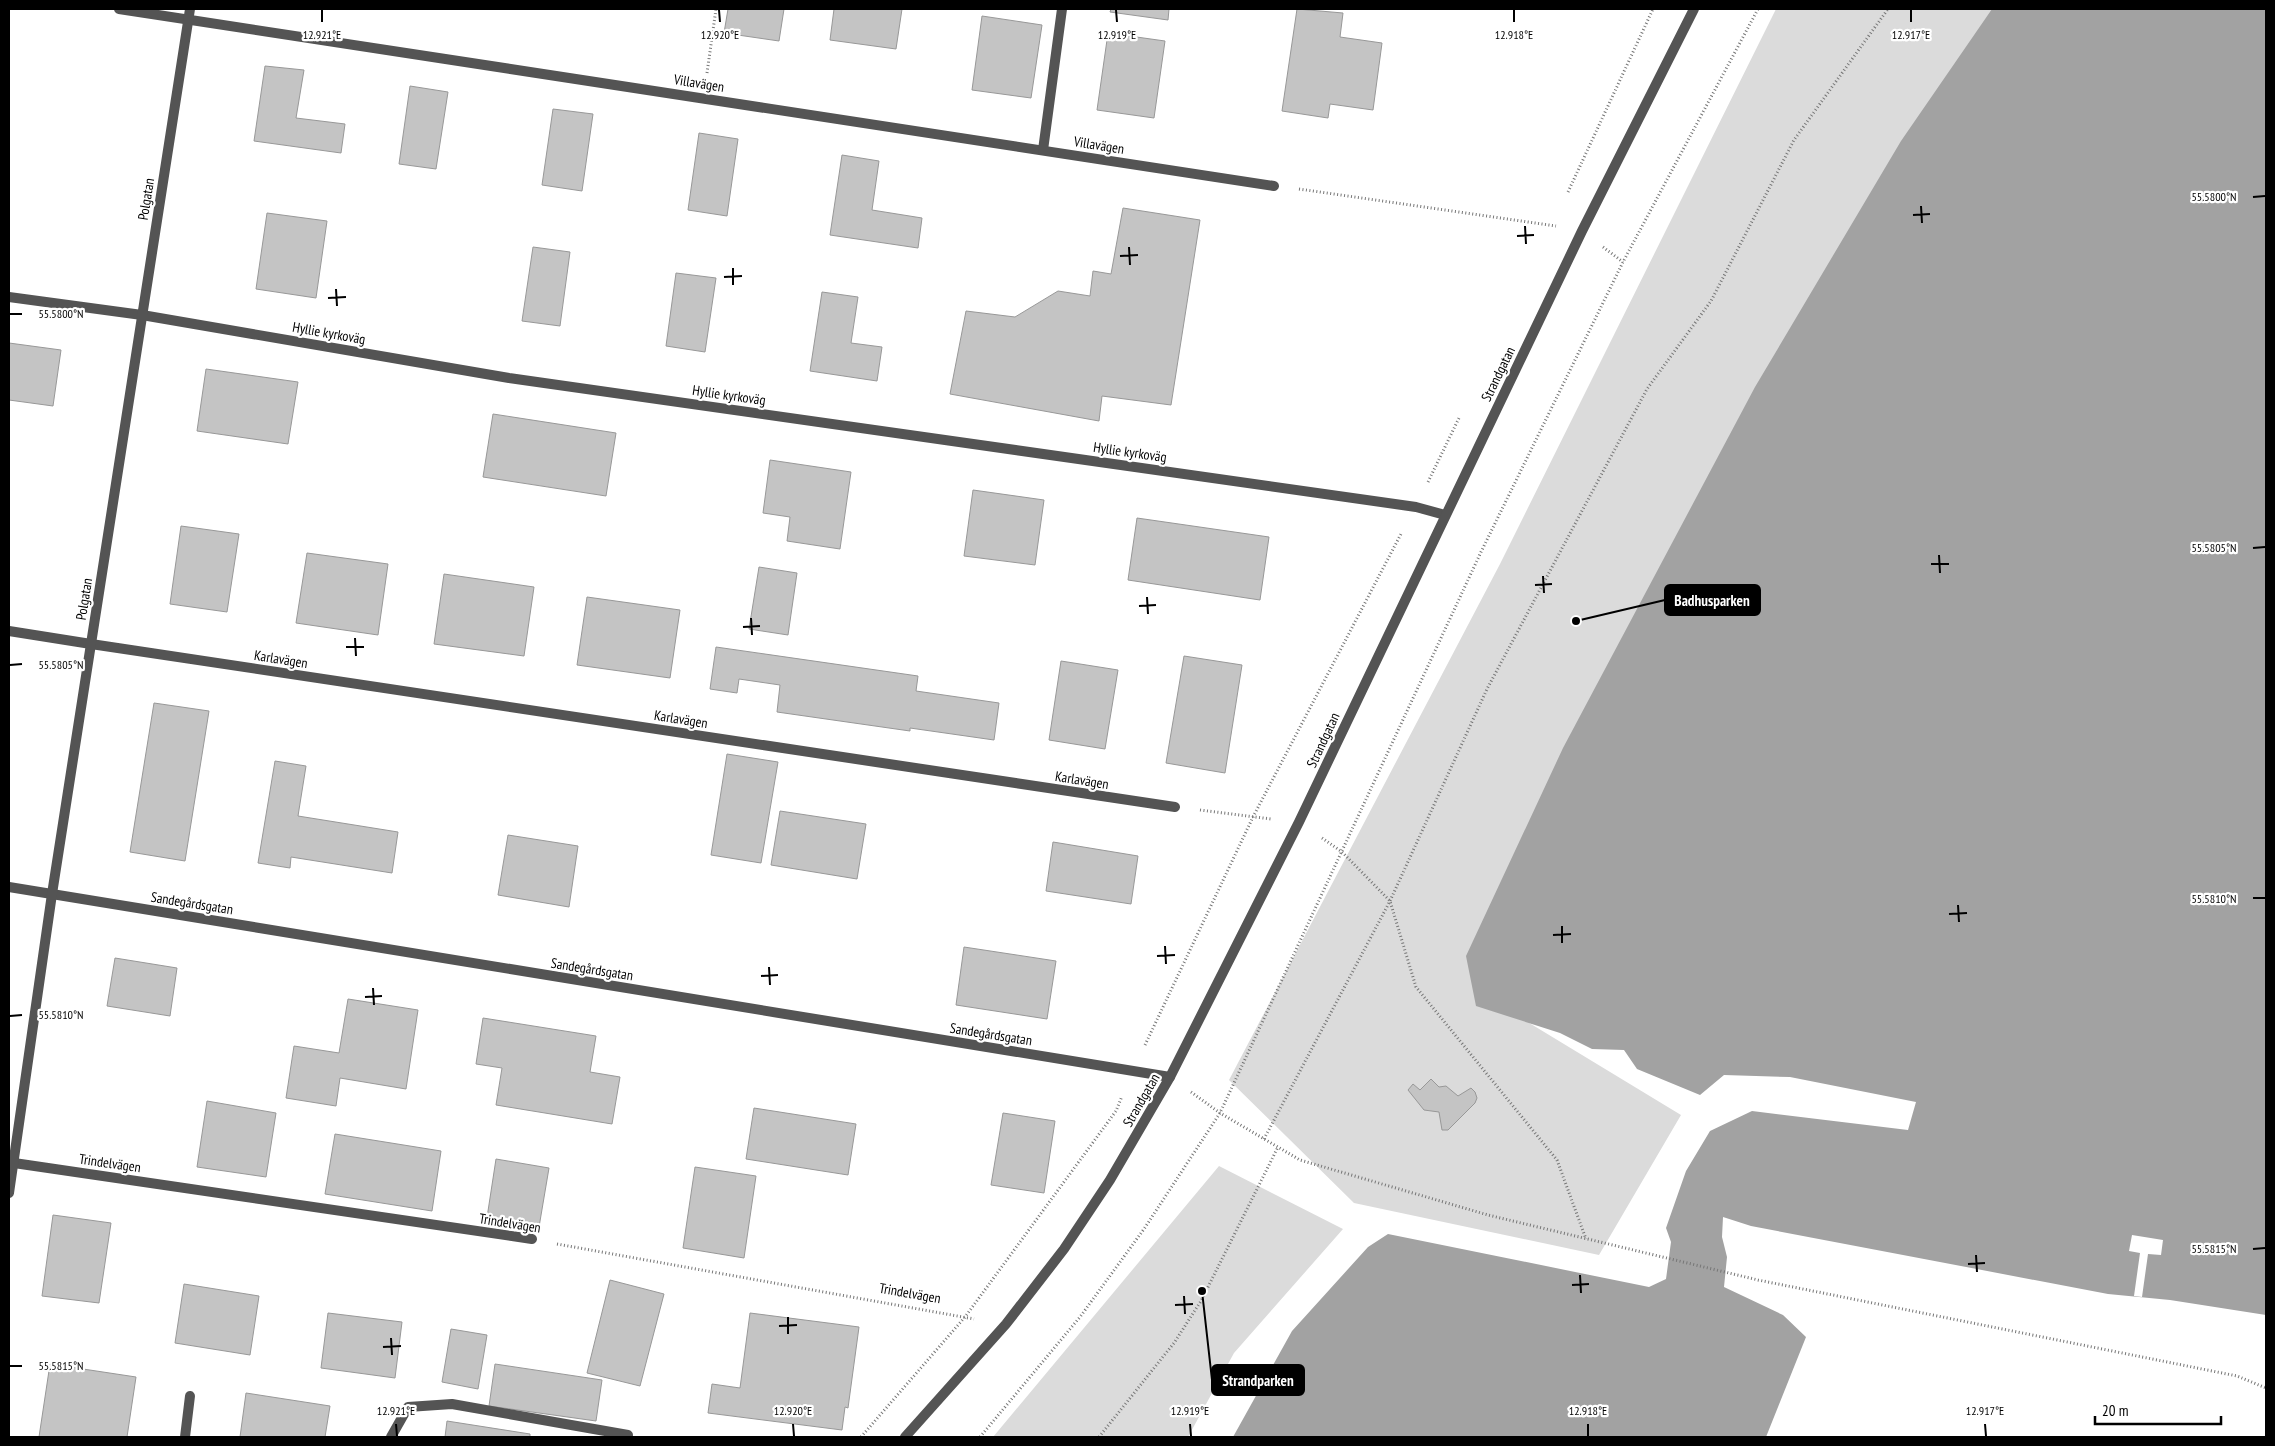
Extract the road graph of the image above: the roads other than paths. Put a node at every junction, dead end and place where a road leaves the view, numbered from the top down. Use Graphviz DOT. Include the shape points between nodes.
graph roads {
  1 [pos="119,9"];
  2 [pos="1062,9"];
  3 [pos="1694,9"];
  4 [pos="189,14"];
  5 [pos="1043,150"];
  6 [pos="1274,186"];
  7 [pos="9,297"];
  8 [pos="142,315"];
  9 [pos="1446,515"];
  10 [pos="9,631"];
  11 [pos="91,644"];
  12 [pos="1175,807"];
  13 [pos="9,888"];
  14 [pos="52,894"];
  15 [pos="1170,1077"];
  16 [pos="11,1162"];
  17 [pos="9,1193"];
  18 [pos="532,1240"];
  19 [pos="190,1396"];
  20 [pos="628,1435"];
  21 [pos="185,1437"];
  22 [pos="391,1437"];
  23 [pos="905,1437"];
  1 -- 4 [label="street, Villavägen"];
  2 -- 5 [label="street"];
  3 -- 9 [label="street, Strandgatan" via="1582,231"];
  4 -- 5 [label="street, Villavägen"];
  4 -- 8 [label="street, Polgatan"];
  5 -- 6 [label="street, Villavägen"];
  7 -- 8 [label="street, Hyllie kyrkoväg"];
  8 -- 9 [label="street, Hyllie kyrkoväg" via="509,378 1416,507"];
  8 -- 11 [label="street, Polgatan"];
  9 -- 15 [label="street, Strandgatan" via="1300,822"];
  10 -- 11 [label="street, Karlavägen"];
  11 -- 12 [label="street, Karlavägen"];
  11 -- 14 [label="street, Polgatan"];
  13 -- 14 [label="street, Sandegårdsgatan"];
  14 -- 15 [label="street, Sandegårdsgatan"];
  14 -- 16 [label="street, Polgatan"];
  15 -- 23 [label="street, Strandgatan" via="1110,1180 1064,1249 1006,1324"];
  16 -- 17 [label="street, Polgatan"];
  16 -- 18 [label="street, Trindelvägen"];
  19 -- 21 [label="street"];
  20 -- 22 [label="street" via="452,1404 408,1406"];
}
